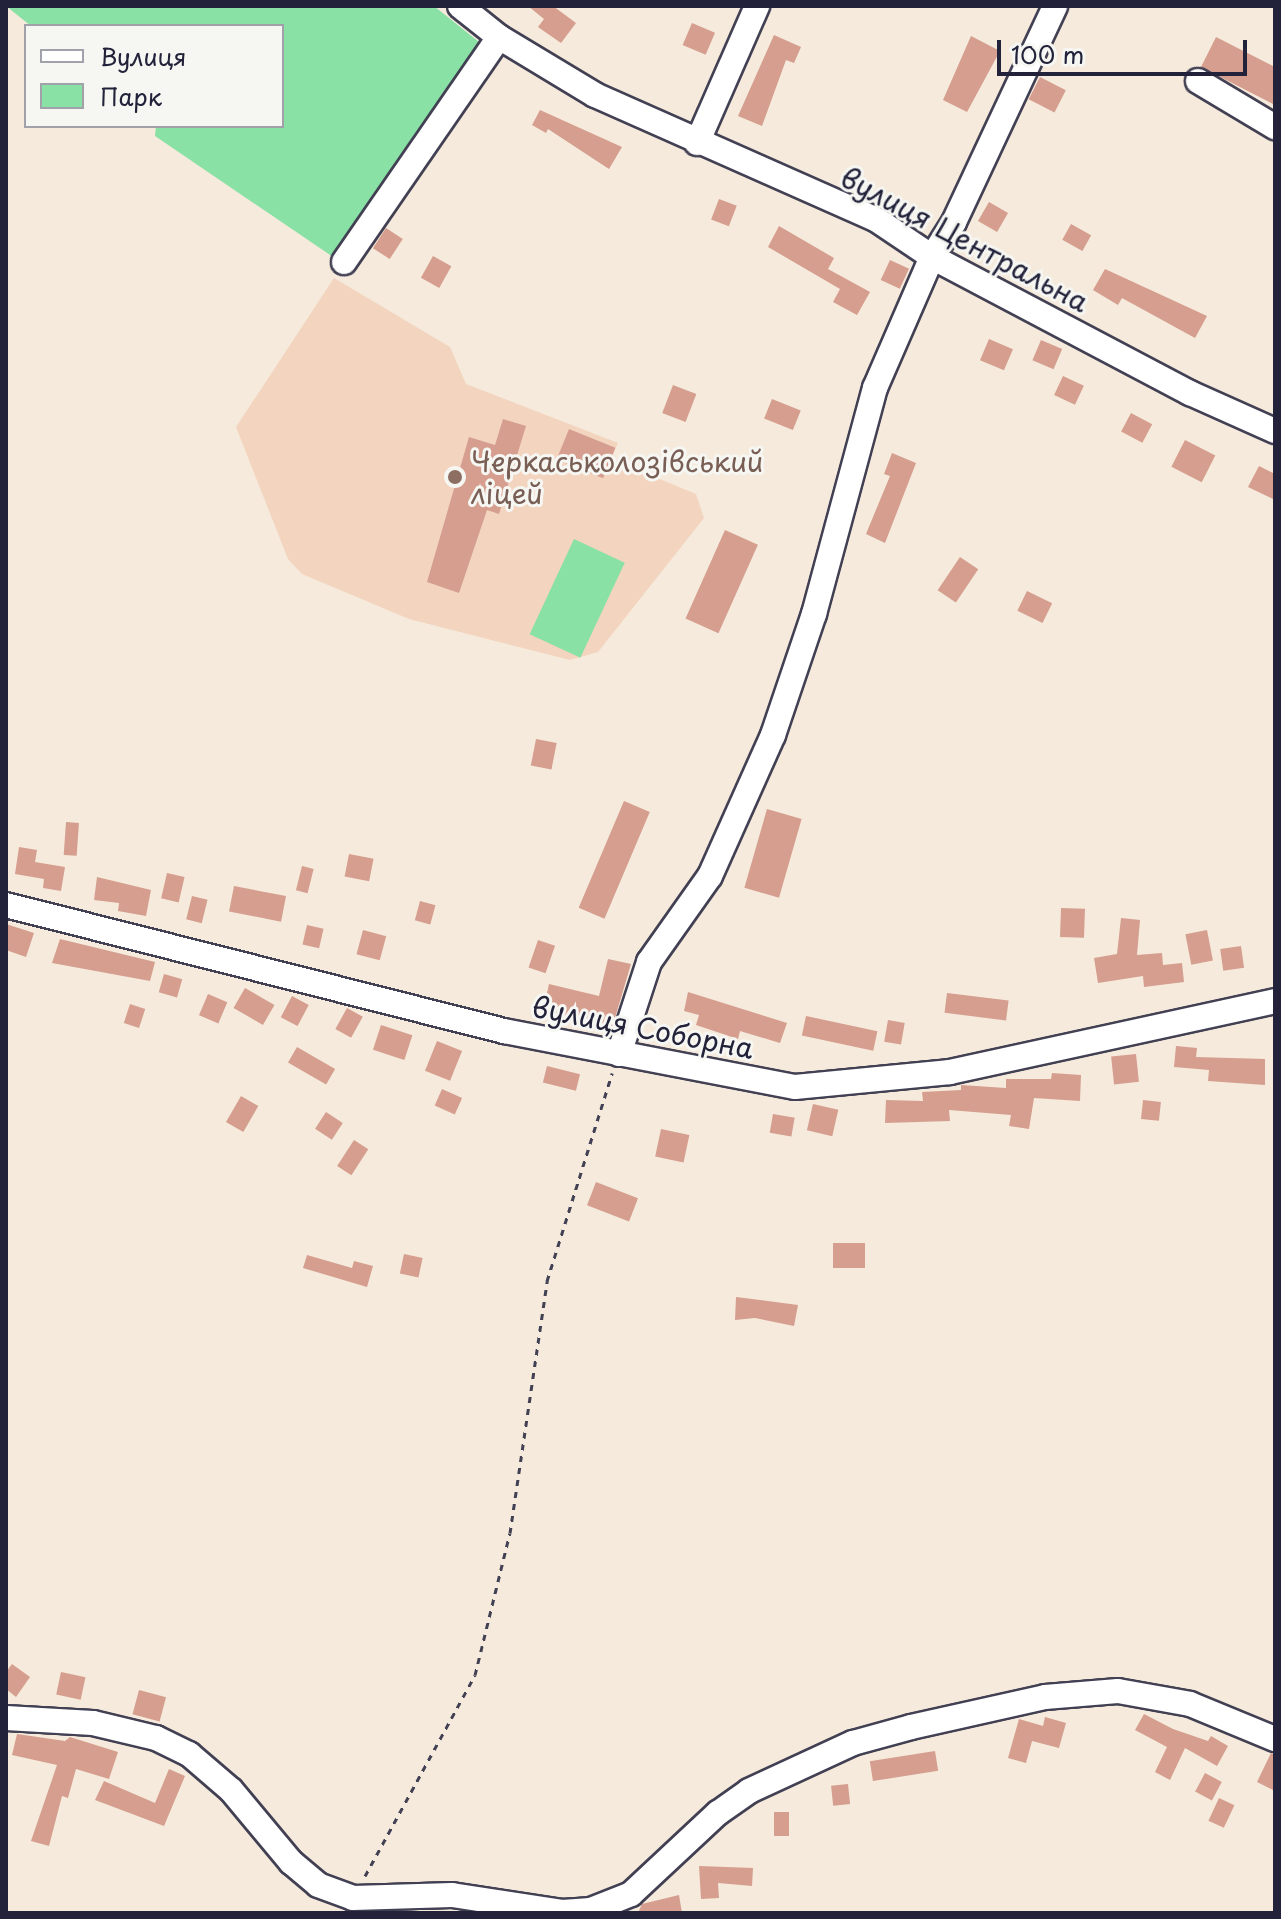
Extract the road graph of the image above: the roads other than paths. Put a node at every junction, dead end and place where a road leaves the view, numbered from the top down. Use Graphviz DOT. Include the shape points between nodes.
graph roads {
  1 [pos="460,6"];
  2 [pos="757,6"];
  3 [pos="1055,6"];
  4 [pos="499,37"];
  5 [pos="1198,81"];
  6 [pos="1275,127"];
  7 [pos="697,143"];
  8 [pos="932,257"];
  9 [pos="344,262"];
  10 [pos="1275,431"];
  11 [pos="6,905"];
  12 [pos="1275,1001"];
  13 [pos="619,1054"];
  14 [pos="6,1718"];
  15 [pos="1275,1739"];
  1 -- 4 [label="street, вулиця Центральна"];
  2 -- 7 [label="street"];
  3 -- 8 [label="street" via="954,222"];
  4 -- 7 [label="street, вулиця Центральна" via="595,95"];
  4 -- 9 [label="street"];
  5 -- 6 [label="street"];
  7 -- 8 [label="street, вулиця Центральна" via="877,220"];
  8 -- 10 [label="street, вулиця Центральна" via="1190,393"];
  8 -- 13 [label="street" via="875,388 814,614 773,735 716,864 649,962"];
  11 -- 13 [label="street, вулиця Соборна" via="461,1020"];
  12 -- 13 [label="street, вулиця Соборна" via="950,1072 795,1087"];
  14 -- 15 [label="street" via="93,1723 156,1738 189,1754 231,1790 291,1862 318,1885 353,1898 452,1895 562,1912 605,1906 654,1876 718,1813 783,1774 853,1743 1045,1697 1106,1691 1167,1697"];
}
